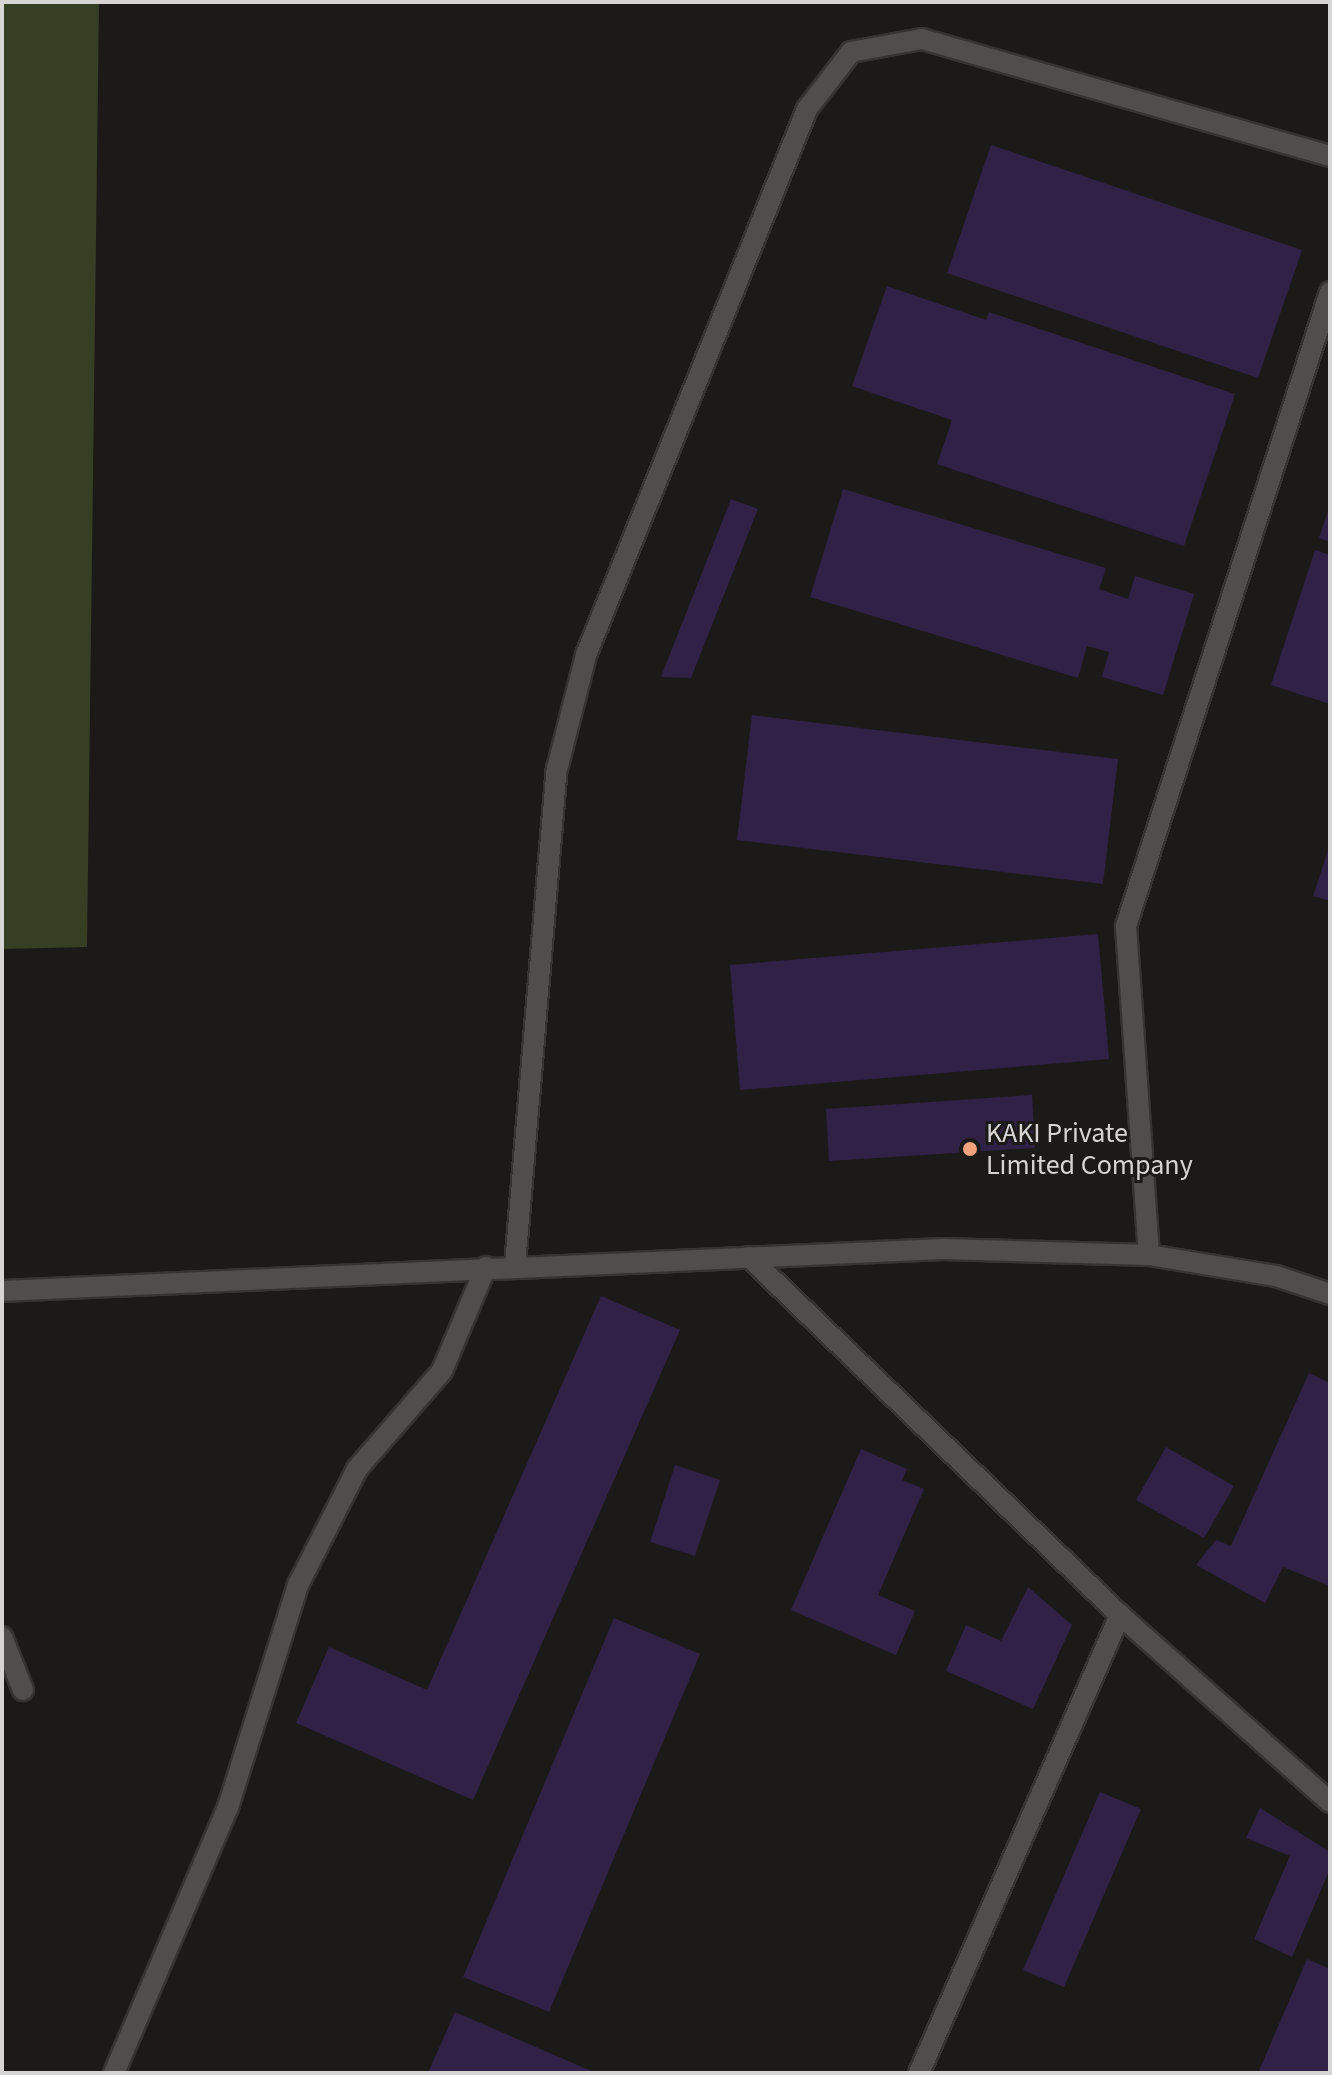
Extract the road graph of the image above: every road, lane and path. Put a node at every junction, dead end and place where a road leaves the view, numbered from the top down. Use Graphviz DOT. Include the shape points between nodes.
graph roads {
  1 [pos="1330,156"];
  2 [pos="1330,292"];
  3 [pos="1149,1255"];
  4 [pos="749,1257"];
  5 [pos="515,1265"];
  6 [pos="486,1267"];
  7 [pos="2,1291"];
  8 [pos="1330,1294"];
  9 [pos="1120,1615"];
  10 [pos="2,1637"];
  11 [pos="23,1690"];
  12 [pos="1330,1802"];
  13 [pos="114,2073"];
  14 [pos="919,2073"];
  1 -- 5 [label="street" via="922,39 851,52 807,109 586,655 557,769"];
  2 -- 3 [label="street" via="1126,926"];
  3 -- 4 [label="street" via="943,1249"];
  3 -- 8 [label="street" via="1276,1276"];
  4 -- 5 [label="street"];
  4 -- 9 [label="street"];
  5 -- 6 [label="street"];
  6 -- 7 [label="street"];
  6 -- 13 [label="street" via="442,1371 357,1469 298,1585 228,1807"];
  9 -- 12 [label="street"];
  9 -- 14 [label="street"];
  10 -- 11 [label="street"];
}
